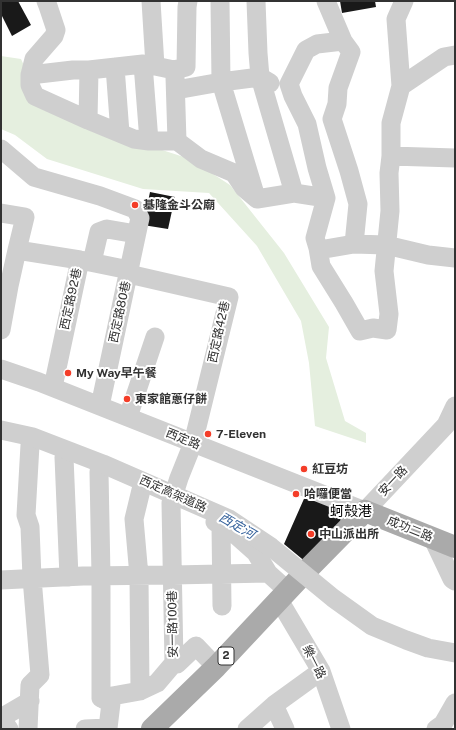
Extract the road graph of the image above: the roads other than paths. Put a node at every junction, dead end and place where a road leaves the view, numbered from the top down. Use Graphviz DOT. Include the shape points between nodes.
graph roads {
  1 [pos="46,1"];
  2 [pos="151,1"];
  3 [pos="188,1"];
  4 [pos="220,1"];
  5 [pos="256,1"];
  6 [pos="326,1"];
  7 [pos="404,1"];
  8 [pos="343,41"];
  9 [pos="455,55"];
  10 [pos="149,65"];
  11 [pos="116,67"];
  12 [pos="89,70"];
  13 [pos="174,70"];
  14 [pos="30,75"];
  15 [pos="260,77"];
  16 [pos="221,82"];
  17 [pos="401,86"];
  18 [pos="176,90"];
  19 [pos="293,96"];
  20 [pos="88,120"];
  21 [pos="120,133"];
  22 [pos="148,141"];
  23 [pos="177,141"];
  24 [pos="1,149"];
  25 [pos="391,156"];
  26 [pos="455,158"];
  27 [pos="294,193"];
  28 [pos="326,198"];
  29 [pos="257,199"];
  30 [pos="1,213"];
  31 [pos="138,226"];
  32 [pos="354,244"];
  33 [pos="386,245"];
  34 [pos="318,248"];
  35 [pos="17,250"];
  36 [pos="455,258"];
  37 [pos="86,261"];
  38 [pos="129,270"];
  39 [pos="1,330"];
  40 [pos="155,337"];
  41 [pos="1,369"];
  42 [pos="53,387"];
  43 [pos="100,406"];
  44 [pos="455,406"];
  45 [pos="128,417"];
  46 [pos="450,428"];
  47 [pos="1,430"];
  48 [pos="1,439"];
  49 [pos="193,443"];
  50 [pos="30,445"];
  51 [pos="64,457"];
  52 [pos="99,472"];
  53 [pos="141,490"];
  54 [pos="171,502"];
  55 [pos="365,512"];
  56 [pos="221,525"];
  57 [pos="433,539"];
  58 [pos="455,547"];
  59 [pos="268,573"];
  60 [pos="221,574"];
  61 [pos="173,575"];
  62 [pos="101,576"];
  63 [pos="139,576"];
  64 [pos="69,577"];
  65 [pos="32,578"];
  66 [pos="1,580"];
  67 [pos="455,581"];
  68 [pos="293,585"];
  69 [pos="222,606"];
  70 [pos="455,653"];
  71 [pos="174,663"];
  72 [pos="216,667"];
  73 [pos="321,671"];
  74 [pos="140,691"];
  75 [pos="101,698"];
  76 [pos="30,701"];
  77 [pos="455,703"];
  78 [pos="274,705"];
  79 [pos="1,717"];
  80 [pos="9,729"];
  81 [pos="28,729"];
  82 [pos="85,729"];
  83 [pos="152,729"];
  84 [pos="247,729"];
  85 [pos="285,729"];
  86 [pos="341,729"];
  87 [pos="436,729"];
  1 -- 14 [label="street" via="56,30 54,36 34,59"];
  2 -- 10 [label="street"];
  3 -- 13 [label="street" via="186,67"];
  4 -- 16 [label="street"];
  5 -- 15 [label="street"];
  6 -- 8 [label="street"];
  7 -- 17 [label="street" via="396,19"];
  8 -- 19 [label="street" via="317,44 306,50 289,84"];
  8 -- 32 [label="street" via="351,52 338,88 337,104 332,119 358,204"];
  9 -- 17 [label="street" via="444,57"];
  10 -- 11 [label="street"];
  10 -- 13 [label="street"];
  10 -- 22 [label="street"];
  11 -- 12 [label="street"];
  11 -- 21 [label="street"];
  12 -- 14 [label="street"];
  12 -- 20 [label="street"];
  13 -- 18 [label="street"];
  14 -- 20 [label="street" via="30,85 35,96"];
  15 -- 16 [label="street"];
  15 -- 19 [label="street"];
  15 -- 27 [label="street"];
  16 -- 18 [label="street"];
  16 -- 29 [label="street"];
  17 -- 25 [label="street" via="391,123"];
  18 -- 23 [label="street"];
  19 -- 28 [label="street" via="307,124"];
  20 -- 21 [label="street"];
  21 -- 22 [label="street"];
  22 -- 23 [label="street"];
  23 -- 29 [label="street" via="201,159 234,173 244,188"];
  24 -- 31 [label="street" via="34,177 100,196 135,210"];
  25 -- 26 [label="street"];
  25 -- 33 [label="street" via="390,211"];
  27 -- 28 [label="street"];
  27 -- 29 [label="street"];
  28 -- 34 [label="street" via="315,238"];
  30 -- 35 [label="street" via="25,218"];
  31 -- 37 [label="street" via="99,232"];
  31 -- 38 [label="street, 西定路80巷"];
  32 -- 33 [label="street"];
  32 -- 34 [label="street"];
  33 -- 34 [label="street" via="384,271 389,314 387,330 373,328 360,331 321,266"];
  33 -- 36 [label="street" via="428,255"];
  35 -- 37 [label="street"];
  35 -- 39 [label="street"];
  37 -- 38 [label="street, 西定路92巷"];
  37 -- 42 [label="street, 西定路92巷"];
  38 -- 43 [label="street, 西定路80巷"];
  38 -- 49 [label="street, 西定路42巷" via="133,274 228,297"];
  40 -- 45 [label="street"];
  41 -- 42 [label="street, 西定路"];
  42 -- 43 [label="street, 西定路"];
  43 -- 45 [label="street, 西定路"];
  44 -- 46 [label="street, 安一路"];
  45 -- 49 [label="street, 西定路"];
  46 -- 55 [label="street, 安一路"];
  47 -- 70 [label="street, 西定高架道路, bridge" via="33,437 103,464 229,519 271,547 372,626 428,648"];
  48 -- 50 [label="street"];
  49 -- 54 [label="street"];
  49 -- 55 [label="street, 西定路"];
  50 -- 51 [label="street"];
  50 -- 65 [label="street" via="26,515 30,528"];
  51 -- 52 [label="street"];
  51 -- 64 [label="street"];
  52 -- 53 [label="street"];
  52 -- 62 [label="street"];
  53 -- 54 [label="street"];
  53 -- 63 [label="street" via="134,519"];
  54 -- 56 [label="street"];
  54 -- 61 [label="street, 安一路100巷"];
  55 -- 57 [label="main road, 成功二路"];
  55 -- 68 [label="main road, 安一路 / 2"];
  56 -- 59 [label="street" via="256,553"];
  56 -- 60 [label="street"];
  57 -- 58 [label="main road, 成功二路"];
  57 -- 67 [label="street"];
  59 -- 60 [label="street, 安一路100巷"];
  59 -- 68 [label="street"];
  60 -- 61 [label="street, 安一路100巷"];
  60 -- 69 [label="street"];
  61 -- 63 [label="street, 安一路100巷"];
  61 -- 71 [label="street, 安一路100巷"];
  62 -- 63 [label="street, 安一路100巷"];
  62 -- 64 [label="street, 安一路100巷"];
  62 -- 75 [label="street"];
  63 -- 74 [label="street"];
  64 -- 65 [label="street, 安一路100巷"];
  65 -- 66 [label="street, 安一路100巷"];
  65 -- 76 [label="street" via="40,675 30,685"];
  68 -- 72 [label="main road, 安一路 / 2"];
  68 -- 73 [label="street, 樂一路"];
  71 -- 72 [label="street, 安一路100巷" via="177,664 196,646"];
  71 -- 74 [label="street" via="157,683"];
  72 -- 83 [label="main road, 安一路 / 2"];
  73 -- 78 [label="street"];
  73 -- 86 [label="street, 樂一路"];
  74 -- 75 [label="street"];
  75 -- 82 [label="street" via="111,703 108,728"];
  76 -- 79 [label="street"];
  76 -- 81 [label="street"];
  77 -- 87 [label="street" via="444,724"];
  78 -- 84 [label="street"];
  78 -- 85 [label="street"];
  79 -- 80 [label="street"];
}
